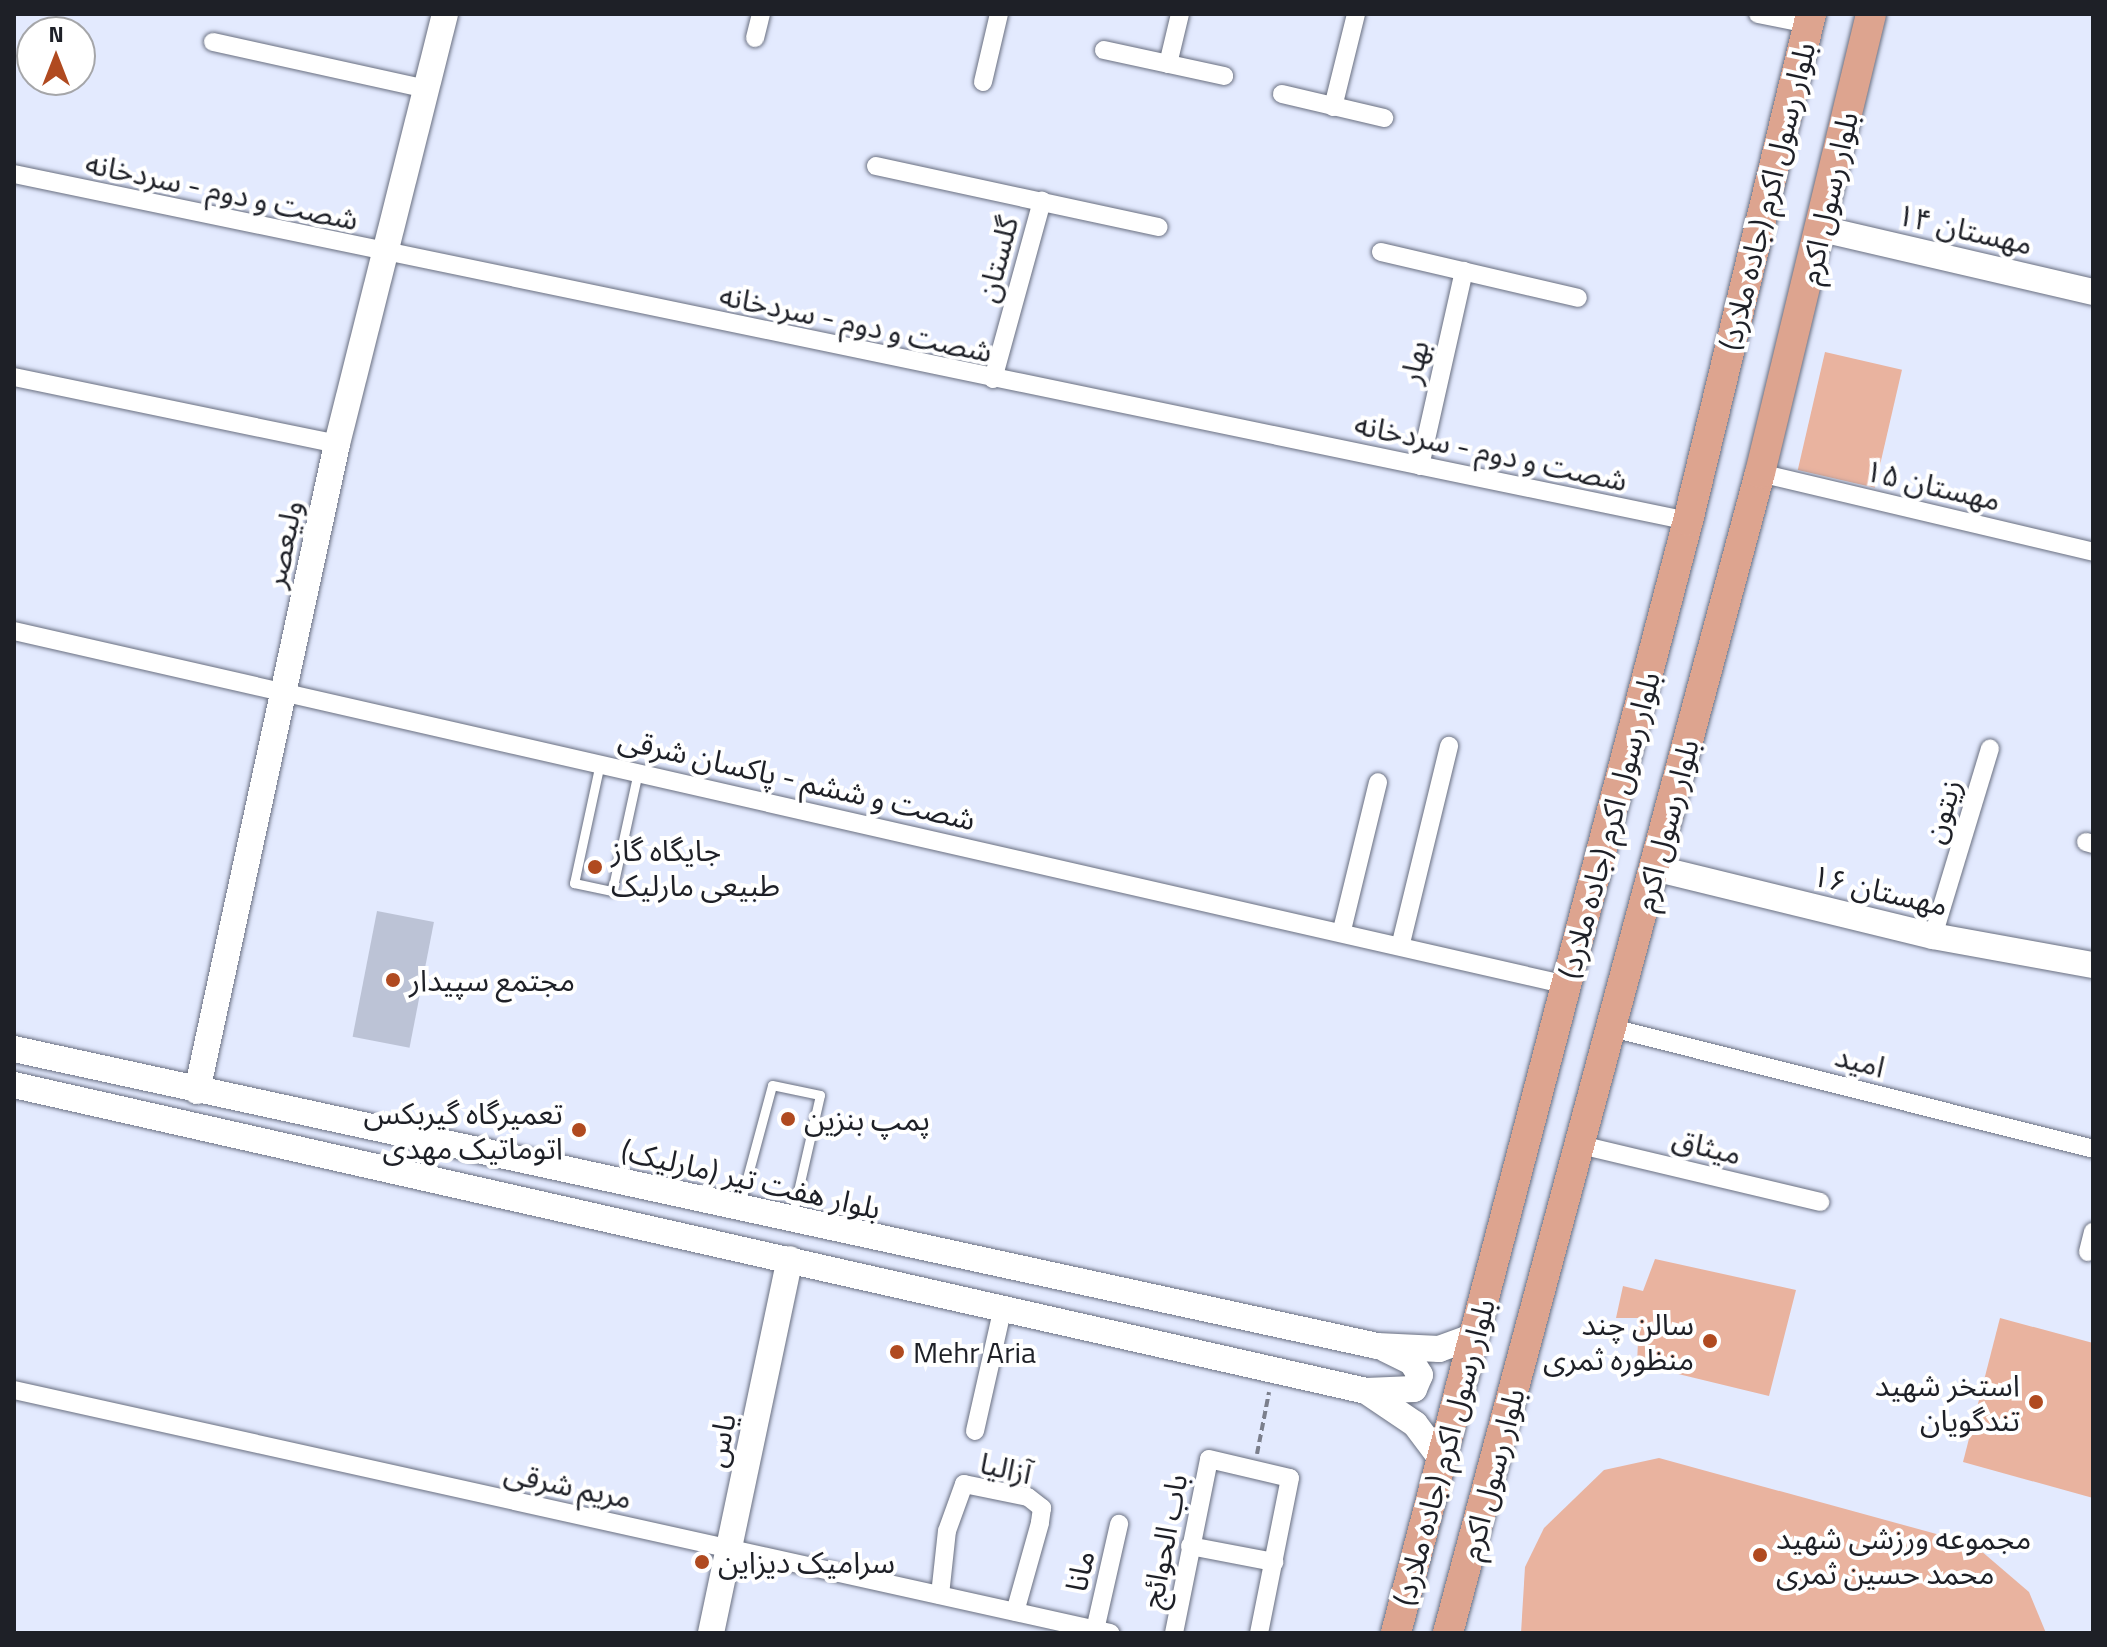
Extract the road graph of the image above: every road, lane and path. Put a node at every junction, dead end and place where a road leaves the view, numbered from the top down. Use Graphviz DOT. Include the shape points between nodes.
graph roads {
  1 [pos="445,14"];
  2 [pos="761,14"];
  3 [pos="999,14"];
  4 [pos="1180,14"];
  5 [pos="1356,14"];
  6 [pos="1758,14"];
  7 [pos="1871,14"];
  8 [pos="1810,19"];
  9 [pos="755,38"];
  10 [pos="213,42"];
  11 [pos="1104,50"];
  12 [pos="1168,64"];
  13 [pos="1224,76"];
  14 [pos="983,82"];
  15 [pos="426,89"];
  16 [pos="1282,94"];
  17 [pos="1333,107"];
  18 [pos="1384,118"];
  19 [pos="876,166"];
  20 [pos="14,174"];
  21 [pos="1042,201"];
  22 [pos="1159,227"];
  23 [pos="1822,229"];
  24 [pos="1381,252"];
  25 [pos="383,255"];
  26 [pos="1464,271"];
  27 [pos="2093,292"];
  28 [pos="1578,298"];
  29 [pos="14,377"];
  30 [pos="993,379"];
  31 [pos="337,444"];
  32 [pos="1420,466"];
  33 [pos="1760,473"];
  34 [pos="1688,521"];
  35 [pos="2093,552"];
  36 [pos="14,631"];
  37 [pos="285,692"];
  38 [pos="1449,746"];
  39 [pos="1990,748"];
  40 [pos="600,763"];
  41 [pos="638,772"];
  42 [pos="1378,782"];
  43 [pos="1654,868"];
  44 [pos="1342,930"];
  45 [pos="1933,936"];
  46 [pos="1401,943"];
  47 [pos="2093,965"];
  48 [pos="1567,985"];
  49 [pos="1612,1028"];
  50 [pos="14,1049"];
  51 [pos="14,1085"];
  52 [pos="197,1091"];
  53 [pos="1581,1145"];
  54 [pos="2093,1149"];
  55 [pos="1820,1202"];
  56 [pos="738,1209"];
  57 [pos="791,1221"];
  58 [pos="2093,1232"];
  59 [pos="2088,1252"];
  60 [pos="790,1259"];
  61 [pos="1003,1307"];
  62 [pos="1475,1336"];
  63 [pos="1377,1346"];
  64 [pos="1274,1370"];
  65 [pos="14,1390"];
  66 [pos="1366,1391"];
  67 [pos="975,1431"];
  68 [pos="1442,1460"];
  69 [pos="1254,1470"];
  70 [pos="1119,1524"];
  71 [pos="1190,1546"];
  72 [pos="729,1549"];
  73 [pos="1274,1562"];
  74 [pos="940,1595"];
  75 [pos="1015,1612"];
  76 [pos="1103,1631"];
  77 [pos="711,1633"];
  78 [pos="1174,1633"];
  79 [pos="1259,1633"];
  80 [pos="1396,1633"];
  81 [pos="1448,1633"];
  1 -- 15 [label="main road, ولیعصر"];
  2 -- 9 [label="street"];
  3 -- 14 [label="street"];
  4 -- 12 [label="street"];
  5 -- 17 [label="street"];
  6 -- 8 [label="street"];
  7 -- 23 [label="main road, بلوار رسول اکرم"];
  8 -- 34 [label="main road, بلوار رسول اکرم (جاده ملارد)"];
  10 -- 15 [label="street"];
  11 -- 12 [label="street"];
  12 -- 13 [label="street"];
  15 -- 25 [label="main road, ولیعصر"];
  16 -- 17 [label="street"];
  17 -- 18 [label="street"];
  19 -- 21 [label="street"];
  20 -- 25 [label="street, شصت و دوم - سردخانه"];
  21 -- 22 [label="street"];
  21 -- 30 [label="street, گلستان"];
  23 -- 27 [label="main road, مهستان ۱۴"];
  23 -- 33 [label="main road, بلوار رسول اکرم"];
  24 -- 26 [label="street"];
  25 -- 30 [label="street, شصت و دوم - سردخانه"];
  25 -- 31 [label="main road, ولیعصر"];
  26 -- 28 [label="street"];
  26 -- 32 [label="street, بهار"];
  29 -- 31 [label="street"];
  30 -- 32 [label="street, شصت و دوم - سردخانه"];
  31 -- 37 [label="main road, ولیعصر"];
  32 -- 34 [label="street, شصت و دوم - سردخانه"];
  33 -- 35 [label="street, مهستان ۱۵"];
  33 -- 43 [label="main road, بلوار رسول اکرم"];
  34 -- 48 [label="main road, بلوار رسول اکرم (جاده ملارد)"];
  36 -- 37 [label="street, شصت و ششم - پاکسان شرقی"];
  37 -- 40 [label="street, شصت و ششم - پاکسان شرقی"];
  37 -- 52 [label="main road, ولیعصر"];
  38 -- 46 [label="street"];
  39 -- 45 [label="street, زیتون"];
  40 -- 41 [label="street, شصت و ششم - پاکسان شرقی"];
  40 -- 41 [label="lane" via="574,883 612,891"];
  41 -- 44 [label="street, شصت و ششم - پاکسان شرقی"];
  42 -- 44 [label="street"];
  43 -- 45 [label="main road, مهستان ۱۶"];
  43 -- 49 [label="main road, بلوار رسول اکرم"];
  44 -- 46 [label="street, شصت و ششم - پاکسان شرقی"];
  45 -- 47 [label="main road, مهستان ۱۶"];
  46 -- 48 [label="street, شصت و ششم - پاکسان شرقی"];
  48 -- 62 [label="main road, بلوار رسول اکرم (جاده ملارد)"];
  49 -- 53 [label="main road, بلوار رسول اکرم"];
  49 -- 54 [label="street, امید"];
  50 -- 52 [label="main road, بلوار هفت تیر (مارلیک)"];
  51 -- 60 [label="main road"];
  52 -- 56 [label="main road, بلوار هفت تیر (مارلیک)"];
  53 -- 55 [label="street, میثاق"];
  53 -- 81 [label="main road, بلوار رسول اکرم"];
  56 -- 57 [label="main road, بلوار هفت تیر (مارلیک)"];
  56 -- 57 [label="lane" via="772,1085 820,1095"];
  57 -- 63 [label="main road, بلوار هفت تیر (مارلیک)"];
  58 -- 59 [label="street"];
  60 -- 61 [label="main road"];
  60 -- 72 [label="main road, یاس"];
  61 -- 64 [label="main road"];
  61 -- 67 [label="street"];
  62 -- 63 [label="main road, بلوار هفت تیر (مارلیک)" via="1439,1349"];
  62 -- 68 [label="main road, بلوار رسول اکرم (جاده ملارد)"];
  63 -- 66 [label="main road" via="1412,1362 1420,1375 1414,1389"];
  64 -- 66 [label="main road"];
  64 -- 69 [label="path"];
  65 -- 72 [label="street, مریم شرقی"];
  66 -- 68 [label="main road" via="1415,1424"];
  68 -- 80 [label="main road, بلوار رسول اکرم (جاده ملارد)"];
  69 -- 71 [label="street, باب الحوائج" via="1209,1459"];
  69 -- 73 [label="street, باب الحوائج" via="1290,1478"];
  70 -- 76 [label="street, مانا"];
  71 -- 73 [label="street"];
  71 -- 78 [label="street, باب الحوائج"];
  72 -- 74 [label="street, مریم شرقی"];
  72 -- 77 [label="main road, یاس"];
  73 -- 79 [label="street, باب الحوائج"];
  74 -- 75 [label="street, مریم شرقی"];
  74 -- 75 [label="street, آزالیا" via="955,1493 964,1484 1028,1497 1042,1508"];
  75 -- 76 [label="street, مریم شرقی"];
}
